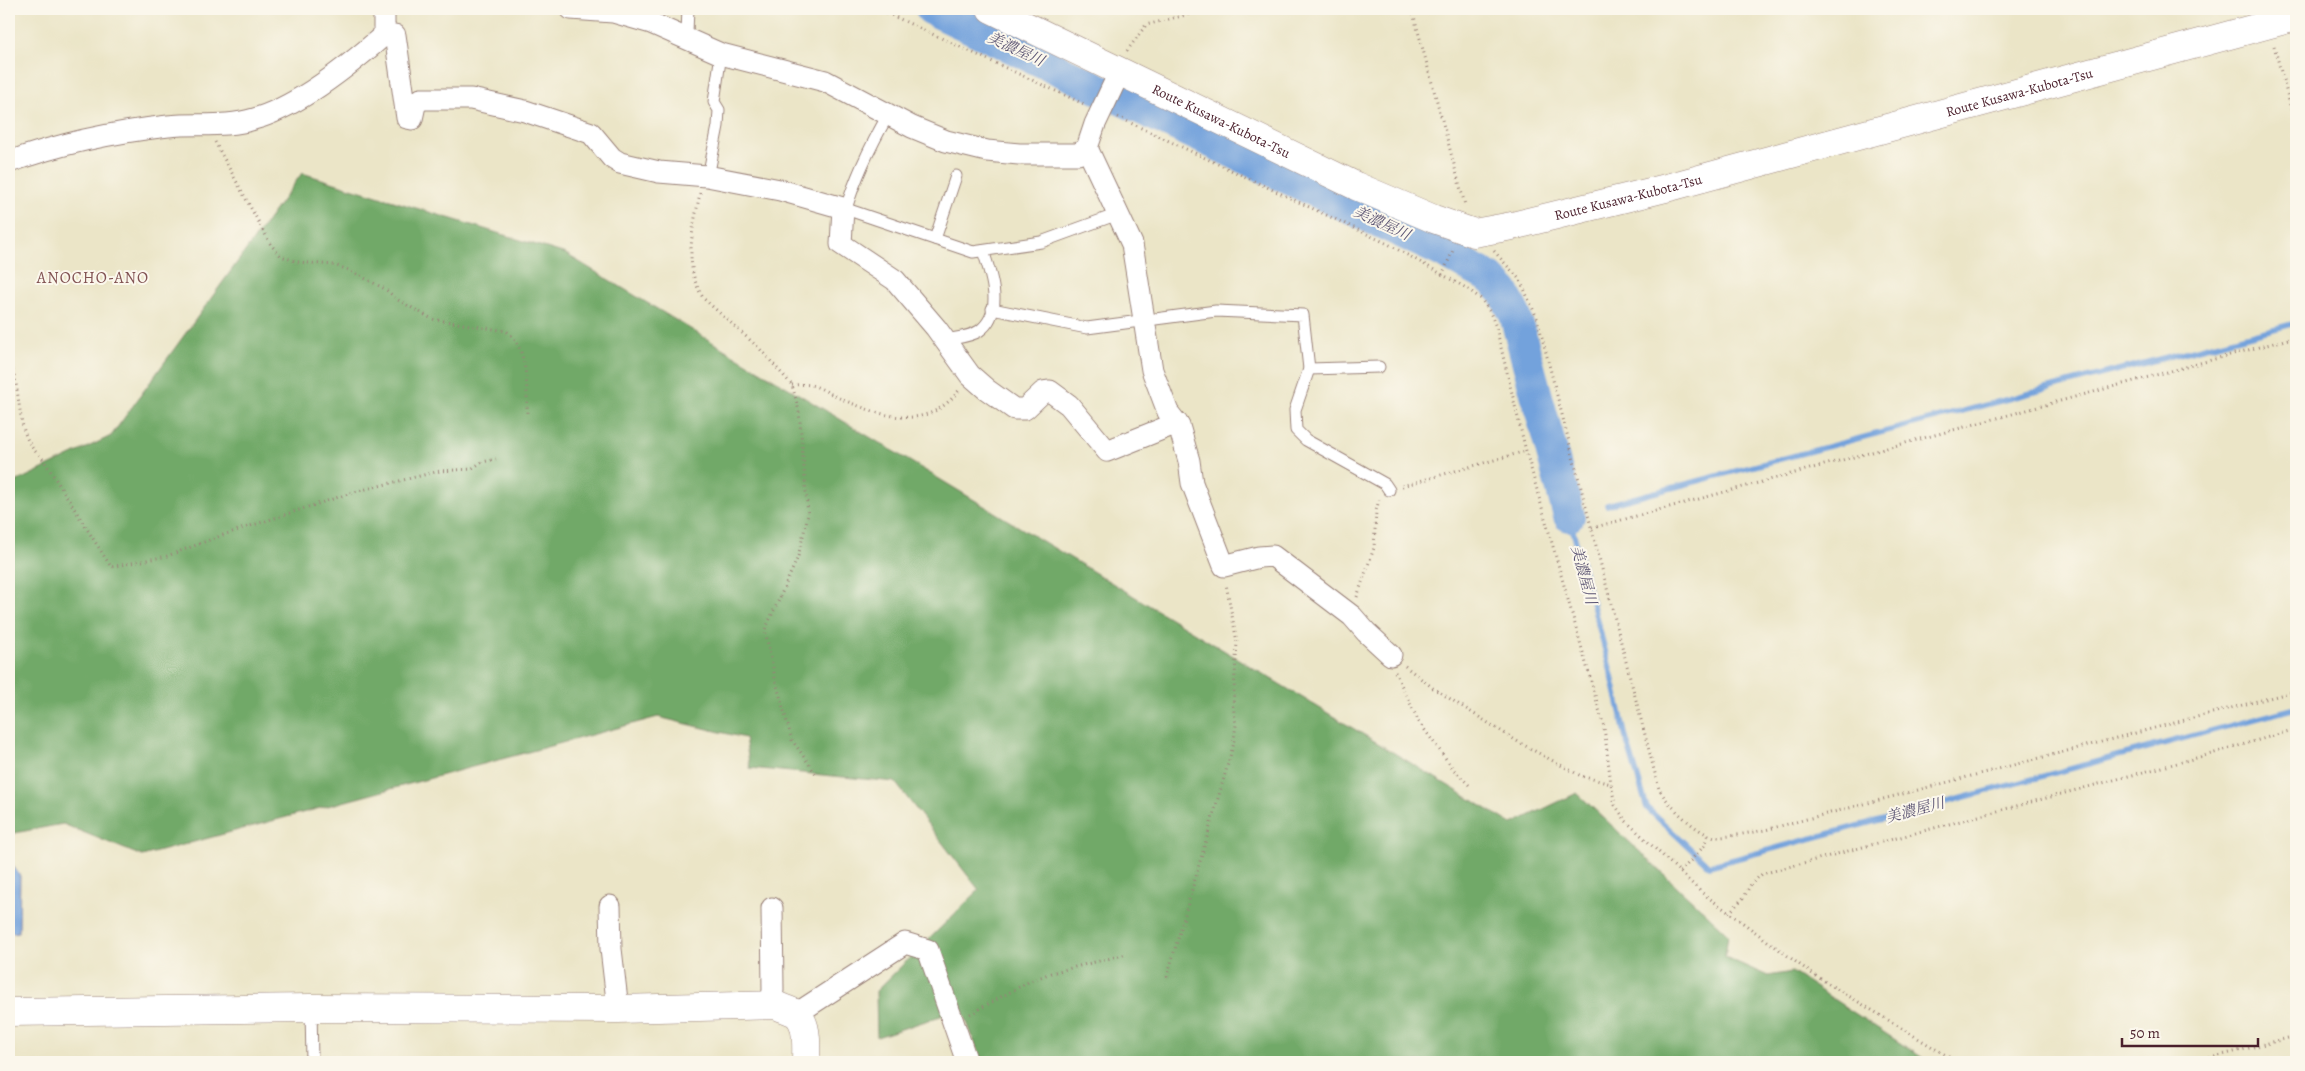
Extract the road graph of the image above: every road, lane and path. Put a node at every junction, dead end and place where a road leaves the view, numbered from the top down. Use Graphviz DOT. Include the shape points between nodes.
graph roads {
  1 [pos="384,9"];
  2 [pos="571,9"];
  3 [pos="688,9"];
  4 [pos="878,9"];
  5 [pos="991,9"];
  6 [pos="1208,9"];
  7 [pos="1412,9"];
  8 [pos="2296,17"];
  9 [pos="2268,24"];
  10 [pos="384,35"];
  11 [pos="683,38"];
  12 [pos="721,54"];
  13 [pos="1118,70"];
  14 [pos="1101,112"];
  15 [pos="888,115"];
  16 [pos="207,125"];
  17 [pos="2296,127"];
  18 [pos="1087,148"];
  19 [pos="9,162"];
  20 [pos="702,176"];
  21 [pos="956,176"];
  22 [pos="845,209"];
  23 [pos="1118,214"];
  24 [pos="1466,236"];
  25 [pos="935,239"];
  26 [pos="983,251"];
  27 [pos="1442,274"];
  28 [pos="992,309"];
  29 [pos="1144,321"];
  30 [pos="2296,338"];
  31 [pos="945,340"];
  32 [pos="9,361"];
  33 [pos="1379,368"];
  34 [pos="1309,369"];
  35 [pos="970,374"];
  36 [pos="792,385"];
  37 [pos="527,415"];
  38 [pos="1176,423"];
  39 [pos="1526,451"];
  40 [pos="496,459"];
  41 [pos="1388,490"];
  42 [pos="1592,528"];
  43 [pos="1224,566"];
  44 [pos="1352,616"];
  45 [pos="1391,655"];
  46 [pos="2296,691"];
  47 [pos="2296,729"];
  48 [pos="816,774"];
  49 [pos="1611,784"];
  50 [pos="1471,787"];
  51 [pos="1708,834"];
  52 [pos="1680,872"];
  53 [pos="610,906"];
  54 [pos="772,908"];
  55 [pos="1729,913"];
  56 [pos="1127,954"];
  57 [pos="1167,977"];
  58 [pos="771,1005"];
  59 [pos="311,1008"];
  60 [pos="618,1009"];
  61 [pos="9,1012"];
  62 [pos="796,1014"];
  63 [pos="953,1022"];
  64 [pos="2296,1036"];
  65 [pos="312,1062"];
  66 [pos="806,1062"];
  67 [pos="967,1062"];
  68 [pos="1957,1062"];
  69 [pos="2195,1062"];
  1 -- 10 [label="street"];
  2 -- 11 [label="street" via="613,12"];
  3 -- 11 [label="lane" via="687,32"];
  4 -- 14 [label="path"];
  5 -- 13 [label="main road, Route Kusawa-Kubota-Tsu"];
  6 -- 13 [label="path" via="1146,25 1132,42"];
  7 -- 24 [label="path"];
  8 -- 9 [label="main road, Route Kusawa-Kubota-Tsu"];
  9 -- 17 [label="path"];
  9 -- 24 [label="main road, Route Kusawa-Kubota-Tsu" via="1670,187"];
  10 -- 16 [label="street" via="327,79 274,112 239,123"];
  10 -- 20 [label="street" via="396,35 407,118 412,119 415,105 421,100 471,99 525,111 591,133 620,163 659,172"];
  11 -- 12 [label="street"];
  12 -- 15 [label="street" via="825,81"];
  12 -- 20 [label="lane" via="714,102 719,110 718,126"];
  13 -- 14 [label="street"];
  13 -- 24 [label="main road, Route Kusawa-Kubota-Tsu"];
  14 -- 18 [label="street"];
  14 -- 27 [label="path" via="1129,121 1388,244"];
  15 -- 18 [label="street" via="946,141 987,151 1078,154"];
  15 -- 22 [label="lane" via="871,145"];
  16 -- 19 [label="street" via="140,130 30,154"];
  16 -- 37 [label="path" via="271,245 281,256 349,270 385,288 398,300 432,320 506,331 515,337 524,368"];
  18 -- 23 [label="street"];
  20 -- 22 [label="street" via="780,190"];
  20 -- 36 [label="path" via="690,237 692,273 697,289 760,349"];
  21 -- 25 [label="lane"];
  22 -- 25 [label="lane"];
  22 -- 31 [label="street" via="841,244 895,280"];
  23 -- 26 [label="lane" via="1041,242"];
  23 -- 29 [label="street" via="1132,244"];
  24 -- 27 [label="path"];
  24 -- 42 [label="path" via="1512,270 1527,293 1537,318"];
  25 -- 26 [label="lane" via="974,252"];
  26 -- 28 [label="lane" via="995,292"];
  27 -- 39 [label="path" via="1481,299 1490,312"];
  28 -- 29 [label="lane" via="1088,328"];
  28 -- 31 [label="lane" via="979,331"];
  29 -- 34 [label="lane" via="1216,311 1303,316"];
  29 -- 38 [label="street" via="1152,370 1168,412"];
  30 -- 42 [label="path"];
  31 -- 35 [label="street"];
  32 -- 40 [label="path" via="30,444 43,459 111,567 167,556 354,492 440,472 471,469"];
  33 -- 34 [label="lane"];
  34 -- 41 [label="lane" via="1296,410 1296,430 1306,440 1385,484"];
  35 -- 36 [label="path" via="950,401 930,414 912,418 877,414 810,385"];
  35 -- 38 [label="street" via="986,390 1014,409 1025,409 1043,392 1050,391 1069,405 1107,451"];
  36 -- 48 [label="path" via="799,411 808,515 798,557 765,630 792,740"];
  38 -- 43 [label="street" via="1189,461 1192,483"];
  39 -- 41 [label="path"];
  39 -- 49 [label="path" via="1604,727"];
  41 -- 44 [label="path" via="1383,491 1378,500 1374,548"];
  42 -- 51 [label="path" via="1660,789 1666,802"];
  43 -- 44 [label="street" via="1273,556"];
  43 -- 57 [label="path" via="1237,642 1233,706 1236,725 1233,746"];
  44 -- 45 [label="street"];
  45 -- 49 [label="path" via="1433,688 1520,743 1581,776"];
  45 -- 50 [label="path" via="1395,672 1419,722 1454,770"];
  46 -- 51 [label="path" via="1765,830 1715,837"];
  47 -- 55 [label="path" via="1762,874"];
  49 -- 52 [label="path" via="1615,805 1626,821"];
  51 -- 52 [label="path" via="1704,846"];
  52 -- 55 [label="path"];
  53 -- 60 [label="street"];
  54 -- 58 [label="street"];
  55 -- 68 [label="path" via="1811,973"];
  56 -- 63 [label="path" via="1030,981"];
  58 -- 60 [label="main road"];
  58 -- 62 [label="main road"];
  59 -- 60 [label="main road"];
  59 -- 61 [label="main road"];
  59 -- 65 [label="lane"];
  62 -- 63 [label="street" via="904,943 928,950"];
  62 -- 66 [label="main road" via="806,1039"];
  63 -- 67 [label="street"];
  64 -- 69 [label="path"];
}
